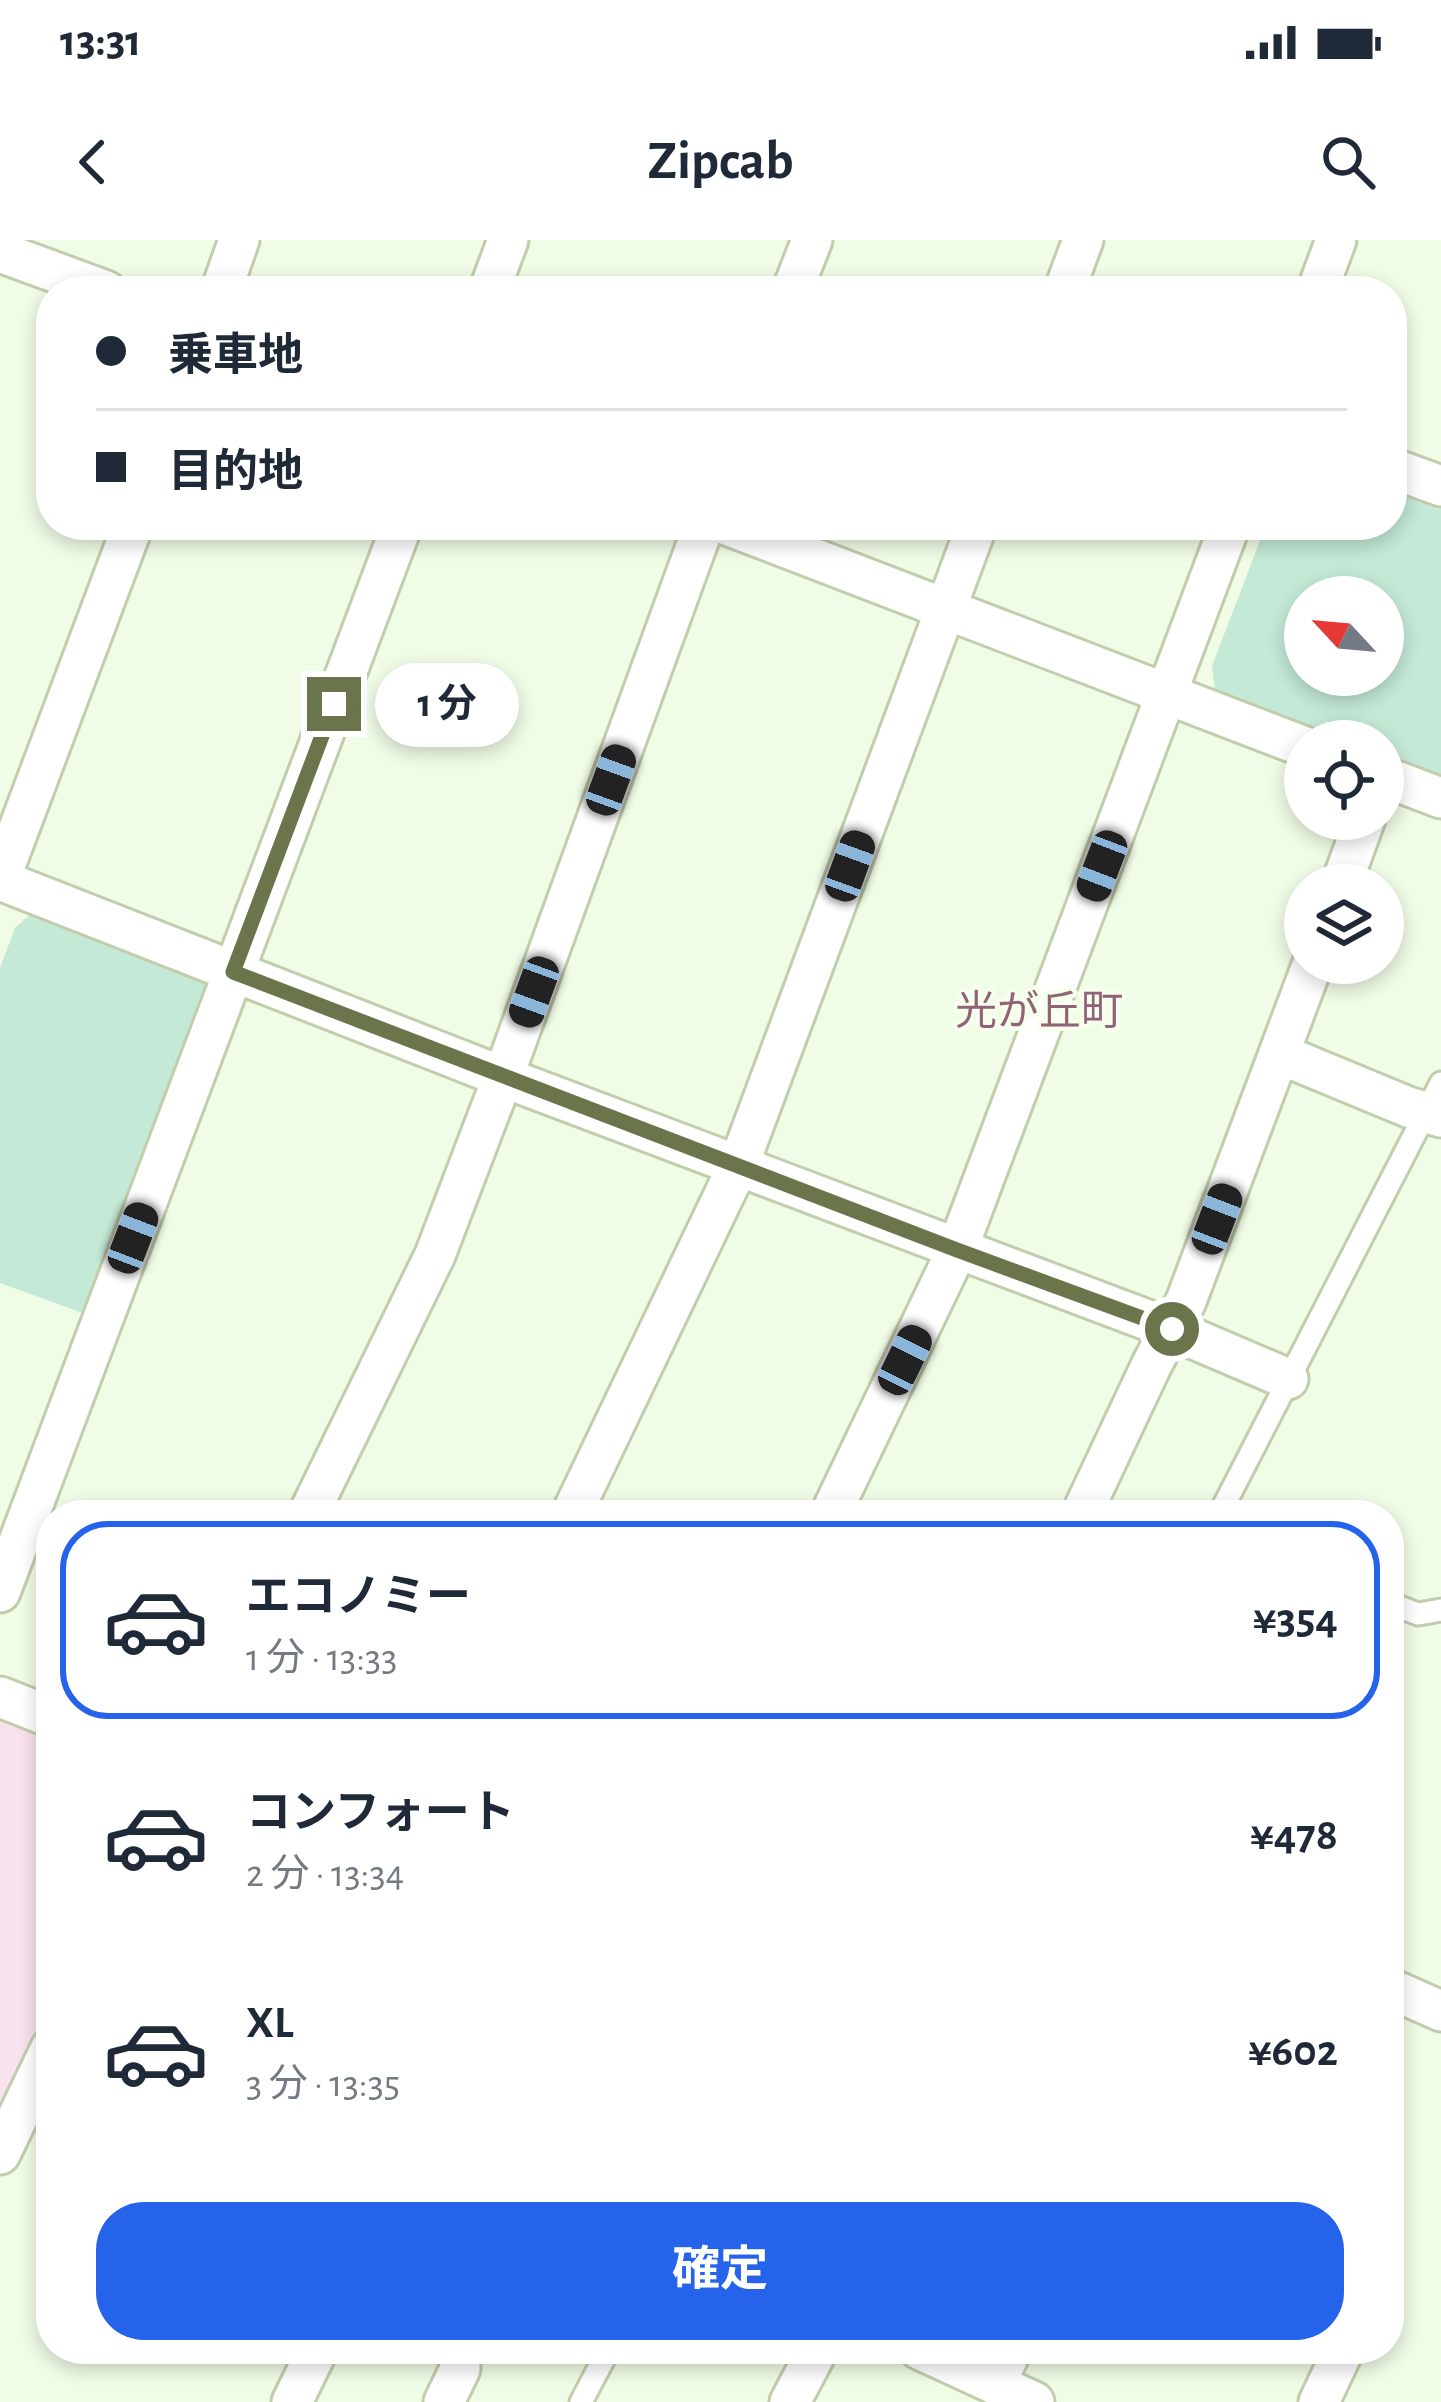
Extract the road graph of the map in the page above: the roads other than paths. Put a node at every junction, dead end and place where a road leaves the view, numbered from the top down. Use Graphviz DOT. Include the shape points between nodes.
graph roads {
  1 [pos="239,240"];
  2 [pos="508,240"];
  3 [pos="812,240"];
  4 [pos="1083,240"];
  5 [pos="1336,240"];
  6 [pos="0,252"];
  7 [pos="65,276"];
  8 [pos="226,276"];
  9 [pos="495,276"];
  10 [pos="798,276"];
  11 [pos="1070,276"];
  12 [pos="1323,276"];
  13 [pos="1407,474"];
  14 [pos="1441,487"];
  15 [pos="127,540"];
  16 [pos="396,540"];
  17 [pos="699,540"];
  18 [pos="765,540"];
  19 [pos="970,540"];
  20 [pos="1224,540"];
  21 [pos="944,611"];
  22 [pos="1166,695"];
  23 [pos="1284,739"];
  24 [pos="1404,784"];
  25 [pos="1441,798"];
  26 [pos="0,880"];
  27 [pos="233,972"];
  28 [pos="1305,984"];
  29 [pos="1280,1054"];
  30 [pos="503,1077"];
  31 [pos="1436,1104"];
  32 [pos="739,1164"];
  33 [pos="957,1250"];
  34 [pos="1172,1329"];
  35 [pos="1288,1379"];
  36 [pos="315,1500"];
  37 [pos="578,1500"];
  38 [pos="837,1500"];
  39 [pos="1088,1500"];
  40 [pos="1228,1500"];
  41 [pos="0,1592"];
  42 [pos="1404,1609"];
  43 [pos="1441,1610"];
  44 [pos="0,1697"];
  45 [pos="36,1712"];
  46 [pos="1404,1995"];
  47 [pos="1441,2011"];
  48 [pos="36,2079"];
  49 [pos="0,2154"];
  50 [pos="311,2364"];
  51 [pos="460,2364"];
  52 [pos="601,2364"];
  53 [pos="810,2364"];
  54 [pos="1337,2364"];
  55 [pos="1004,2367"];
  56 [pos="292,2402"];
  57 [pos="444,2402"];
  58 [pos="580,2402"];
  59 [pos="790,2402"];
  60 [pos="1034,2402"];
  61 [pos="1319,2402"];
  1 -- 8 [label="street"];
  2 -- 9 [label="street"];
  3 -- 10 [label="street"];
  4 -- 11 [label="street"];
  5 -- 12 [label="street"];
  6 -- 7 [label="street"];
  13 -- 14 [label="street"];
  15 -- 26 [label="street"];
  16 -- 27 [label="street"];
  17 -- 30 [label="street"];
  18 -- 21 [label="street"];
  19 -- 21 [label="street"];
  20 -- 22 [label="street"];
  21 -- 22 [label="street"];
  21 -- 32 [label="street"];
  22 -- 23 [label="street"];
  22 -- 33 [label="street"];
  24 -- 25 [label="street"];
  26 -- 27 [label="street"];
  27 -- 30 [label="street"];
  27 -- 41 [label="street"];
  28 -- 29 [label="street"];
  29 -- 31 [label="street"];
  29 -- 34 [label="street"];
  30 -- 32 [label="street"];
  30 -- 36 [label="street" via="434,1255"];
  31 -- 35 [label="lane"];
  32 -- 33 [label="street"];
  32 -- 37 [label="street"];
  33 -- 34 [label="street"];
  33 -- 38 [label="street"];
  34 -- 35 [label="street"];
  34 -- 39 [label="street"];
  35 -- 40 [label="lane"];
  42 -- 43 [label="lane"];
  44 -- 45 [label="street"];
  46 -- 47 [label="street"];
  48 -- 49 [label="street"];
  50 -- 56 [label="street"];
  51 -- 57 [label="street"];
  52 -- 58 [label="lane"];
  53 -- 59 [label="street"];
  54 -- 61 [label="street"];
  55 -- 60 [label="street"];
}
